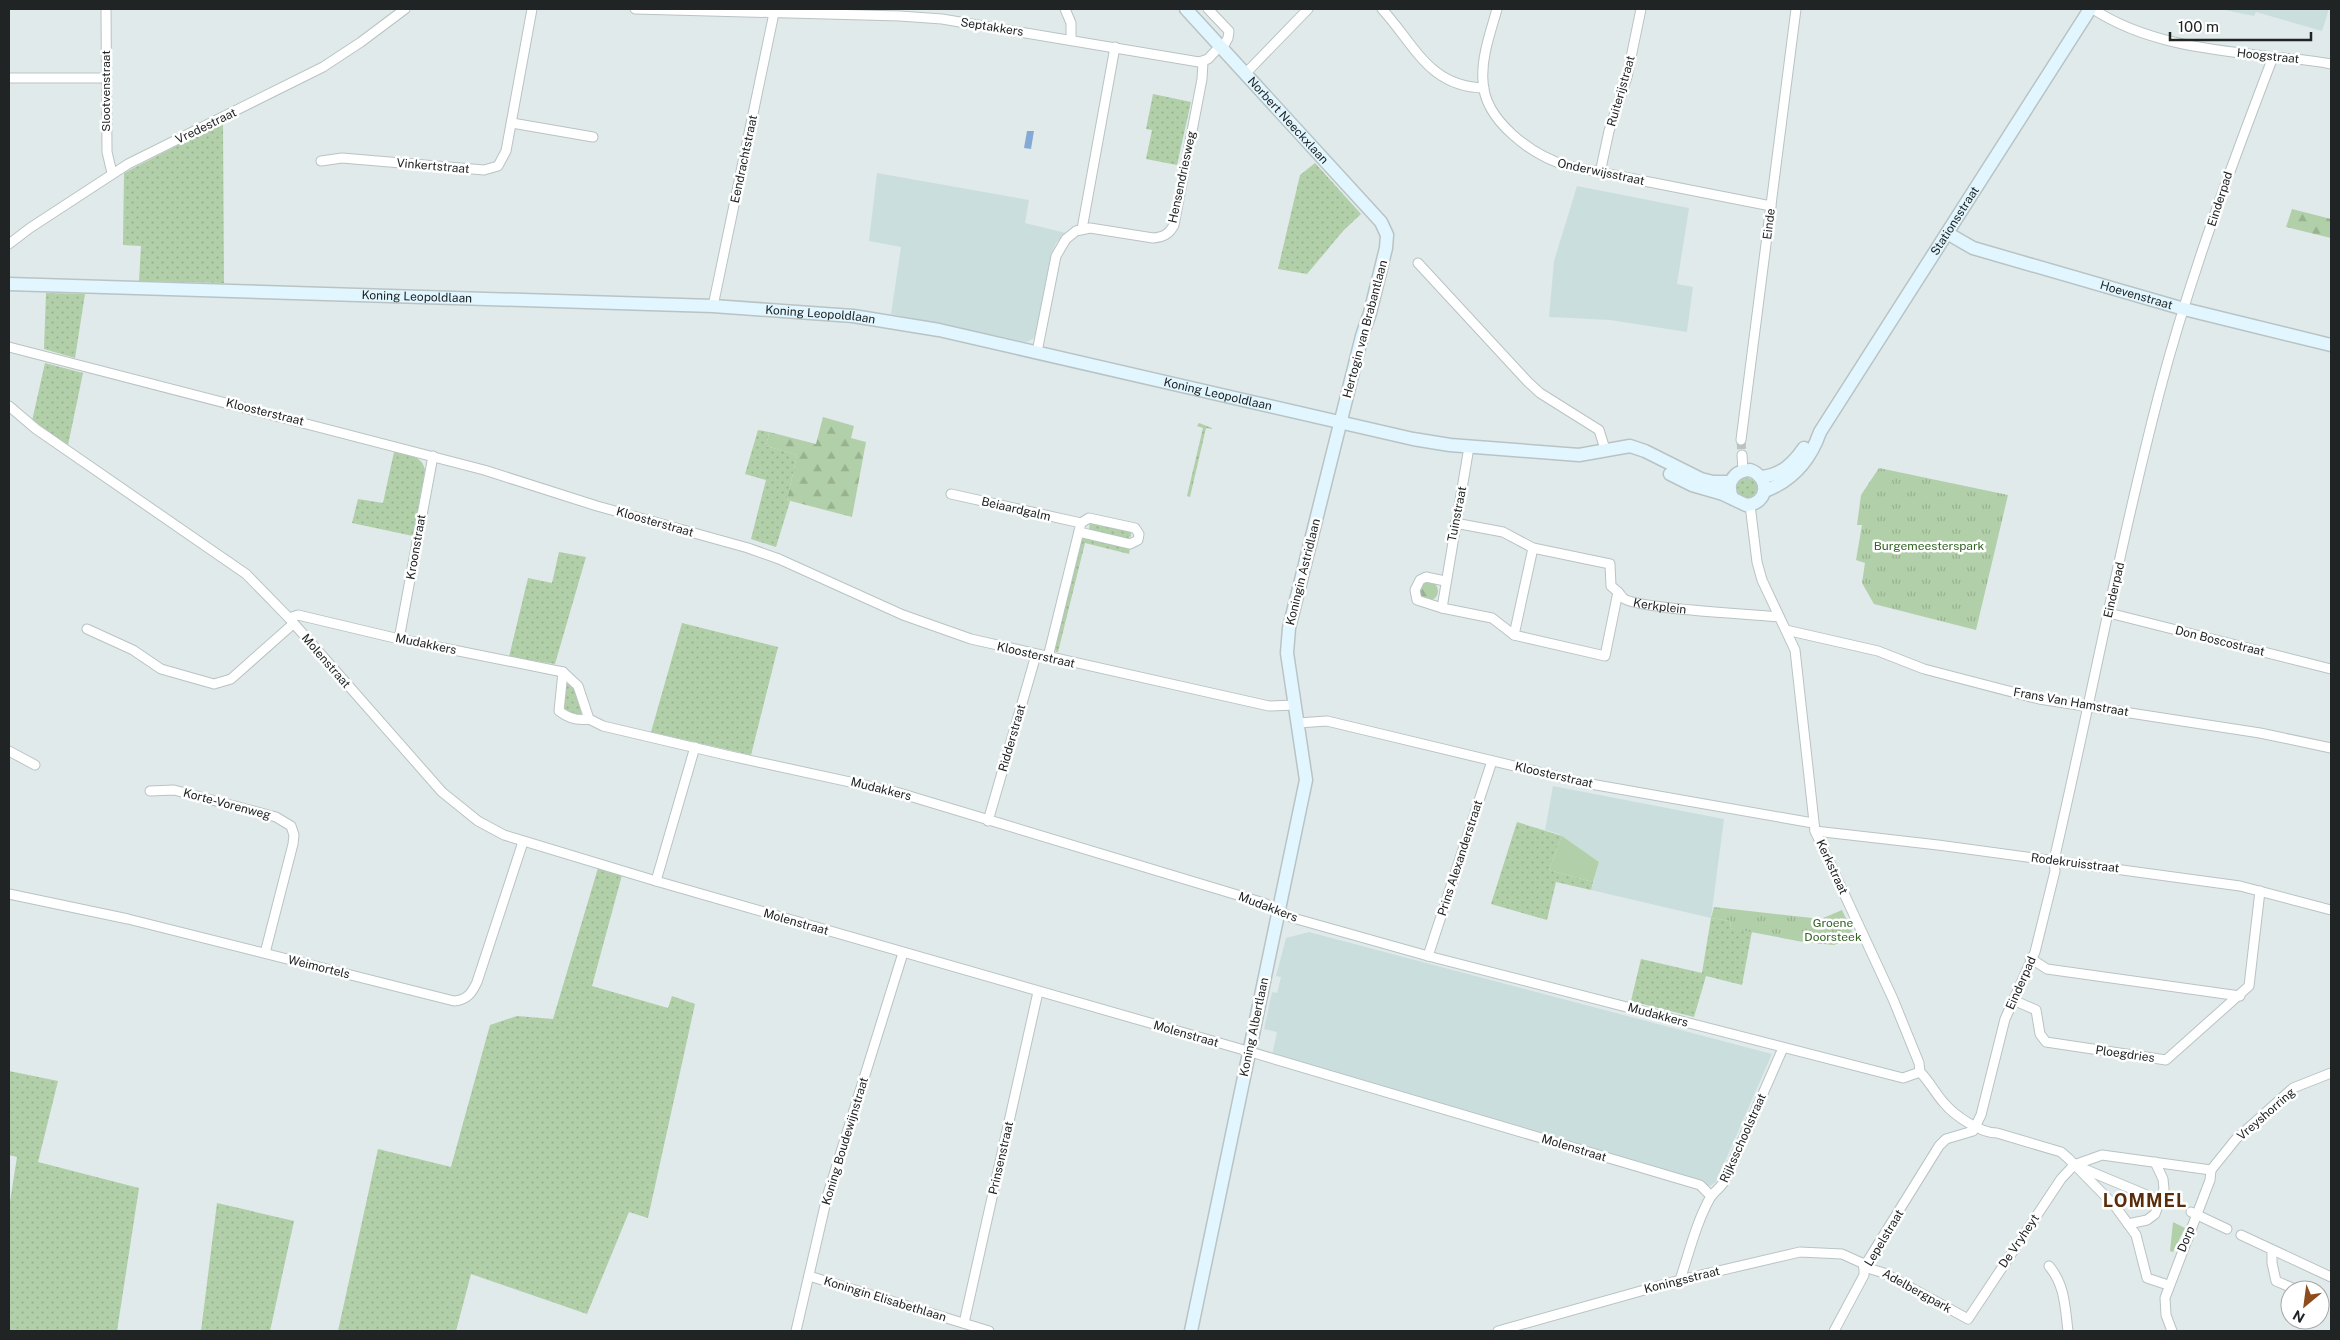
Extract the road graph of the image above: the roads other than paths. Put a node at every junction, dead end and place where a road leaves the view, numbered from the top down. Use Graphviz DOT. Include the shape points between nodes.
graph roads {
  1 [pos="106,9"];
  2 [pos="405,9"];
  3 [pos="532,9"];
  4 [pos="635,9"];
  5 [pos="1065,9"];
  6 [pos="1186,9"];
  7 [pos="1208,9"];
  8 [pos="1308,9"];
  9 [pos="1382,9"];
  10 [pos="1497,9"];
  11 [pos="1641,9"];
  12 [pos="1796,9"];
  13 [pos="2091,9"];
  14 [pos="774,12"];
  15 [pos="1071,40"];
  16 [pos="1115,48"];
  17 [pos="1221,48"];
  18 [pos="2273,57"];
  19 [pos="1203,62"];
  20 [pos="2331,64"];
  21 [pos="1245,74"];
  22 [pos="9,78"];
  23 [pos="106,78"];
  24 [pos="1484,88"];
  25 [pos="512,123"];
  26 [pos="593,137"];
  27 [pos="321,161"];
  28 [pos="112,173"];
  29 [pos="1600,173"];
  30 [pos="1771,206"];
  31 [pos="1082,228"];
  32 [pos="1947,233"];
  33 [pos="1386,235"];
  34 [pos="9,244"];
  35 [pos="1418,263"];
  36 [pos="9,284"];
  37 [pos="713,306"];
  38 [pos="2184,309"];
  39 [pos="2331,345"];
  40 [pos="9,347"];
  41 [pos="1037,352"];
  42 [pos="9,406"];
  43 [pos="1342,423"];
  44 [pos="1820,432"];
  45 [pos="1741,440"];
  46 [pos="1469,447"];
  47 [pos="1605,449"];
  48 [pos="1742,455"];
  49 [pos="433,456"];
  50 [pos="1743,470"];
  51 [pos="1681,475"];
  52 [pos="1762,477"];
  53 [pos="1730,482"];
  54 [pos="1765,491"];
  55 [pos="951,494"];
  56 [pos="1733,498"];
  57 [pos="1750,505"];
  58 [pos="1455,523"];
  59 [pos="1080,528"];
  60 [pos="1533,548"];
  61 [pos="1445,581"];
  62 [pos="1618,592"];
  63 [pos="1442,608"];
  64 [pos="2109,613"];
  65 [pos="1780,617"];
  66 [pos="291,621"];
  67 [pos="87,630"];
  68 [pos="1786,630"];
  69 [pos="1514,635"];
  70 [pos="399,639"];
  71 [pos="1036,655"];
  72 [pos="1048,656"];
  73 [pos="2331,669"];
  74 [pos="564,672"];
  75 [pos="1295,705"];
  76 [pos="2088,706"];
  77 [pos="589,719"];
  78 [pos="1298,722"];
  79 [pos="695,747"];
  80 [pos="2331,748"];
  81 [pos="9,751"];
  82 [pos="1492,760"];
  83 [pos="35,765"];
  84 [pos="150,791"];
  85 [pos="988,821"];
  86 [pos="1814,827"];
  87 [pos="523,842"];
  88 [pos="2054,860"];
  89 [pos="656,881"];
  90 [pos="2260,891"];
  91 [pos="9,894"];
  92 [pos="2331,910"];
  93 [pos="1278,911"];
  94 [pos="903,952"];
  95 [pos="265,953"];
  96 [pos="1428,956"];
  97 [pos="2030,958"];
  98 [pos="1038,992"];
  99 [pos="2240,996"];
  100 [pos="2014,1000"];
  101 [pos="1783,1048"];
  102 [pos="1249,1052"];
  103 [pos="1920,1072"];
  104 [pos="2331,1073"];
  105 [pos="1976,1127"];
  106 [pos="2155,1162"];
  107 [pos="2074,1165"];
  108 [pos="2211,1170"];
  109 [pos="1711,1196"];
  110 [pos="2161,1201"];
  111 [pos="2194,1213"];
  112 [pos="2128,1224"];
  113 [pos="2227,1229"];
  114 [pos="2240,1235"];
  115 [pos="2272,1250"];
  116 [pos="2048,1266"];
  117 [pos="1864,1267"];
  118 [pos="809,1276"];
  119 [pos="2331,1278"];
  120 [pos="1680,1280"];
  121 [pos="2280,1282"];
  122 [pos="2168,1285"];
  123 [pos="1968,1319"];
  124 [pos="964,1323"];
  125 [pos="796,1331"];
  126 [pos="989,1331"];
  127 [pos="1191,1331"];
  128 [pos="1498,1331"];
  129 [pos="1834,1331"];
  130 [pos="2068,1331"];
  131 [pos="2172,1331"];
  1 -- 23 [label="street, Slootvenstraat"];
  2 -- 28 [label="street, Vredestraat" via="323,67"];
  3 -- 25 [label="street, Vinkertstraat"];
  4 -- 14 [label="street, Septakkers"];
  5 -- 15 [label="street" via="1071,23"];
  6 -- 17 [label="main road, Norbert Neeckxlaan"];
  7 -- 17 [label="street" via="1229,31"];
  8 -- 21 [label="street"];
  9 -- 24 [label="street" via="1436,73 1457,85"];
  10 -- 24 [label="street, Onderwijsstraat" via="1485,56"];
  11 -- 29 [label="street, Ruiterijstraat" via="1627,77 1609,131"];
  12 -- 30 [label="street, Einde"];
  13 -- 18 [label="street, Hoogstraat" via="2116,23 2160,38 2195,47"];
  13 -- 32 [label="main road, Stationsstraat"];
  14 -- 15 [label="street, Septakkers" via="925,18"];
  14 -- 37 [label="street, Eendrachtstraat"];
  15 -- 16 [label="street, Septakkers"];
  16 -- 19 [label="street, Septakkers"];
  16 -- 31 [label="street"];
  17 -- 19 [label="street"];
  17 -- 21 [label="main road, Norbert Neeckxlaan"];
  18 -- 20 [label="street, Hoogstraat"];
  18 -- 38 [label="street, Einderpad" via="2231,168"];
  19 -- 31 [label="street, Hensendriesweg" via="1171,230 1164,237 1153,238"];
  21 -- 33 [label="main road, Norbert Neeckxlaan" via="1380,222"];
  22 -- 23 [label="street"];
  23 -- 28 [label="street, Slootvenstraat" via="106,152"];
  24 -- 29 [label="street, Onderwijsstraat" via="1499,119 1524,144 1550,161"];
  25 -- 26 [label="street"];
  25 -- 27 [label="street, Vinkertstraat" via="503,160 492,169 342,158"];
  28 -- 34 [label="street, Vredestraat"];
  29 -- 30 [label="street, Onderwijsstraat"];
  30 -- 45 [label="street, Einde"];
  31 -- 41 [label="street" via="1066,238 1058,249"];
  32 -- 38 [label="main road, Hoevenstraat" via="1973,248"];
  32 -- 44 [label="main road, Stationsstraat"];
  33 -- 43 [label="main road, Hertogin van Brabantlaan" via="1385,255"];
  35 -- 47 [label="street" via="1528,382 1598,430"];
  36 -- 37 [label="main road, Koning Leopoldlaan"];
  37 -- 41 [label="main road, Koning Leopoldlaan" via="814,312 897,322"];
  38 -- 39 [label="main road, Hoevenstraat"];
  38 -- 64 [label="street, Einderpad" via="2158,396"];
  40 -- 49 [label="street, Kloosterstraat"];
  41 -- 43 [label="main road, Koning Leopoldlaan"];
  42 -- 66 [label="street, Molenstraat" via="36,429 246,574"];
  43 -- 46 [label="main road, Koning Leopoldlaan" via="1413,439"];
  43 -- 75 [label="main road, Koningin Astridlaan" via="1289,628 1287,653"];
  44 -- 52 [label="main road, Stationsstraat" via="1784,470"];
  44 -- 54 [label="main road, Stationsstraat" via="1809,456 1792,476"];
  46 -- 47 [label="main road, Koning Leopoldlaan" via="1579,455"];
  46 -- 58 [label="street, Tuinstraat"];
  47 -- 51 [label="main road, Koning Leopoldlaan" via="1618,447"];
  48 -- 50 [label="street"];
  49 -- 70 [label="street, Kroonstraat"];
  49 -- 71 [label="street, Kloosterstraat" via="748,548 925,624"];
  50 -- 52 [label="main road" via="1756,472"];
  50 -- 53 [label="main road"];
  51 -- 53 [label="main road"];
  51 -- 56 [label="main road" via="1692,485"];
  52 -- 54 [label="main road"];
  53 -- 56 [label="main road"];
  54 -- 57 [label="main road" via="1758,502"];
  55 -- 59 [label="street, Beiaardgalm"];
  56 -- 57 [label="main road" via="1738,503"];
  57 -- 65 [label="street" via="1757,562"];
  58 -- 60 [label="street" via="1503,532"];
  58 -- 61 [label="street, Tuinstraat"];
  59 -- 59 [label="street, Beiaardgalm" via="1090,518 1135,528 1140,534 1138,540 1130,544"];
  59 -- 72 [label="street"];
  60 -- 62 [label="street" via="1610,564 1610,586"];
  60 -- 69 [label="street"];
  61 -- 63 [label="street, Tuinstraat"];
  61 -- 63 [label="street" via="1426,577 1414,590 1420,602"];
  62 -- 65 [label="street, Kerkplein" via="1631,602"];
  62 -- 69 [label="street" via="1605,656"];
  63 -- 69 [label="street" via="1492,618"];
  64 -- 73 [label="street, Don Boscostraat"];
  64 -- 76 [label="street, Einderpad"];
  65 -- 68 [label="street"];
  66 -- 67 [label="street" via="231,679 220,684 161,669 133,650"];
  66 -- 70 [label="street, Mudakkers" via="298,615"];
  66 -- 87 [label="street, Molenstraat" via="442,792 478,821"];
  68 -- 76 [label="street, Frans Van Hamstraat" via="1878,651 1969,682 2039,699"];
  68 -- 86 [label="street, Kerkstraat" via="1795,650 1801,690"];
  70 -- 74 [label="street, Mudakkers"];
  71 -- 72 [label="street, Kloosterstraat"];
  71 -- 85 [label="street, Ridderstraat"];
  72 -- 75 [label="street, Kloosterstraat" via="1270,706"];
  74 -- 77 [label="street" via="578,686"];
  74 -- 77 [label="street, Mudakkers" via="559,711 582,721"];
  75 -- 78 [label="main road, Koningin Astridlaan"];
  76 -- 80 [label="street, Frans Van Hamstraat" via="2260,732"];
  76 -- 88 [label="street, Einderpad"];
  77 -- 79 [label="street, Mudakkers" via="603,726"];
  78 -- 82 [label="street, Kloosterstraat" via="1327,721"];
  78 -- 93 [label="main road, Koning Albertlaan" via="1306,780"];
  79 -- 85 [label="street, Mudakkers" via="888,790"];
  79 -- 89 [label="street"];
  81 -- 83 [label="street"];
  82 -- 86 [label="street, Kloosterstraat" via="1585,783"];
  82 -- 96 [label="street, Prins Alexanderstraat"];
  84 -- 95 [label="street, Korte-Vorenweg" via="174,790 276,817 292,826 293,844"];
  85 -- 93 [label="street, Mudakkers" via="1264,903"];
  86 -- 88 [label="street, Rodekruisstraat"];
  86 -- 103 [label="street, Kerkstraat" via="1893,999"];
  87 -- 89 [label="street, Molenstraat"];
  87 -- 95 [label="street, Weimortels" via="478,982 463,1000 454,1001"];
  88 -- 90 [label="street, Rodekruisstraat"];
  88 -- 97 [label="street, Einderpad" via="2055,871 2035,952"];
  89 -- 94 [label="street, Molenstraat"];
  90 -- 92 [label="street, Rodekruisstraat"];
  90 -- 99 [label="street, Ploegdries" via="2249,986"];
  91 -- 95 [label="street, Weimortels"];
  93 -- 96 [label="street, Mudakkers"];
  93 -- 102 [label="main road, Koning Albertlaan"];
  94 -- 98 [label="street, Molenstraat"];
  94 -- 118 [label="street, Koning Boudewijnstraat" via="840,1150"];
  96 -- 101 [label="street, Mudakkers"];
  97 -- 99 [label="street" via="2047,969"];
  97 -- 100 [label="street, Einderpad"];
  98 -- 102 [label="street, Molenstraat"];
  98 -- 124 [label="street, Prinsenstraat"];
  99 -- 100 [label="street, Ploegdries" via="2166,1060 2046,1042 2040,1034 2036,1010"];
  100 -- 105 [label="street, Einderpad" via="2005,1019"];
  101 -- 103 [label="street, Mudakkers" via="1903,1078"];
  101 -- 109 [label="street, Rijksschoolstraat" via="1729,1172 1721,1187"];
  102 -- 109 [label="street, Molenstraat" via="1700,1185"];
  102 -- 127 [label="main road, Koning Albertlaan"];
  103 -- 105 [label="street, Kerkstraat" via="1949,1108"];
  104 -- 108 [label="street, Vreyshorring" via="2293,1088 2236,1139"];
  105 -- 107 [label="street" via="1987,1134 2061,1152"];
  105 -- 117 [label="street, Lepelstraat" via="1966,1134 1946,1139 1939,1146"];
  106 -- 107 [label="street" via="2102,1155"];
  106 -- 108 [label="street"];
  106 -- 110 [label="street" via="2164,1179"];
  107 -- 110 [label="street"];
  107 -- 112 [label="street" via="2115,1206"];
  107 -- 123 [label="street, De Vryheyt" via="2061,1179"];
  108 -- 111 [label="street, Dorp" via="2210,1180"];
  109 -- 120 [label="street, Rijksschoolstraat"];
  110 -- 112 [label="street" via="2155,1214 2147,1220"];
  111 -- 113 [label="street"];
  111 -- 122 [label="street, Dorp"];
  112 -- 122 [label="street" via="2136,1235 2147,1278"];
  114 -- 115 [label="street"];
  115 -- 119 [label="street"];
  115 -- 121 [label="street" via="2276,1280"];
  116 -- 130 [label="street" via="2064,1293"];
  117 -- 120 [label="street, Koningsstraat" via="1842,1254 1800,1252"];
  117 -- 123 [label="street, Adelbergpark" via="1884,1273"];
  117 -- 129 [label="street, Lepelstraat" via="1864,1275"];
  118 -- 124 [label="street, Koningin Elisabethlaan"];
  118 -- 125 [label="street, Koning Boudewijnstraat"];
  120 -- 128 [label="street, Koningsstraat"];
  122 -- 131 [label="street, Dorp" via="2166,1315"];
  124 -- 126 [label="street, Koningin Elisabethlaan"];
}
